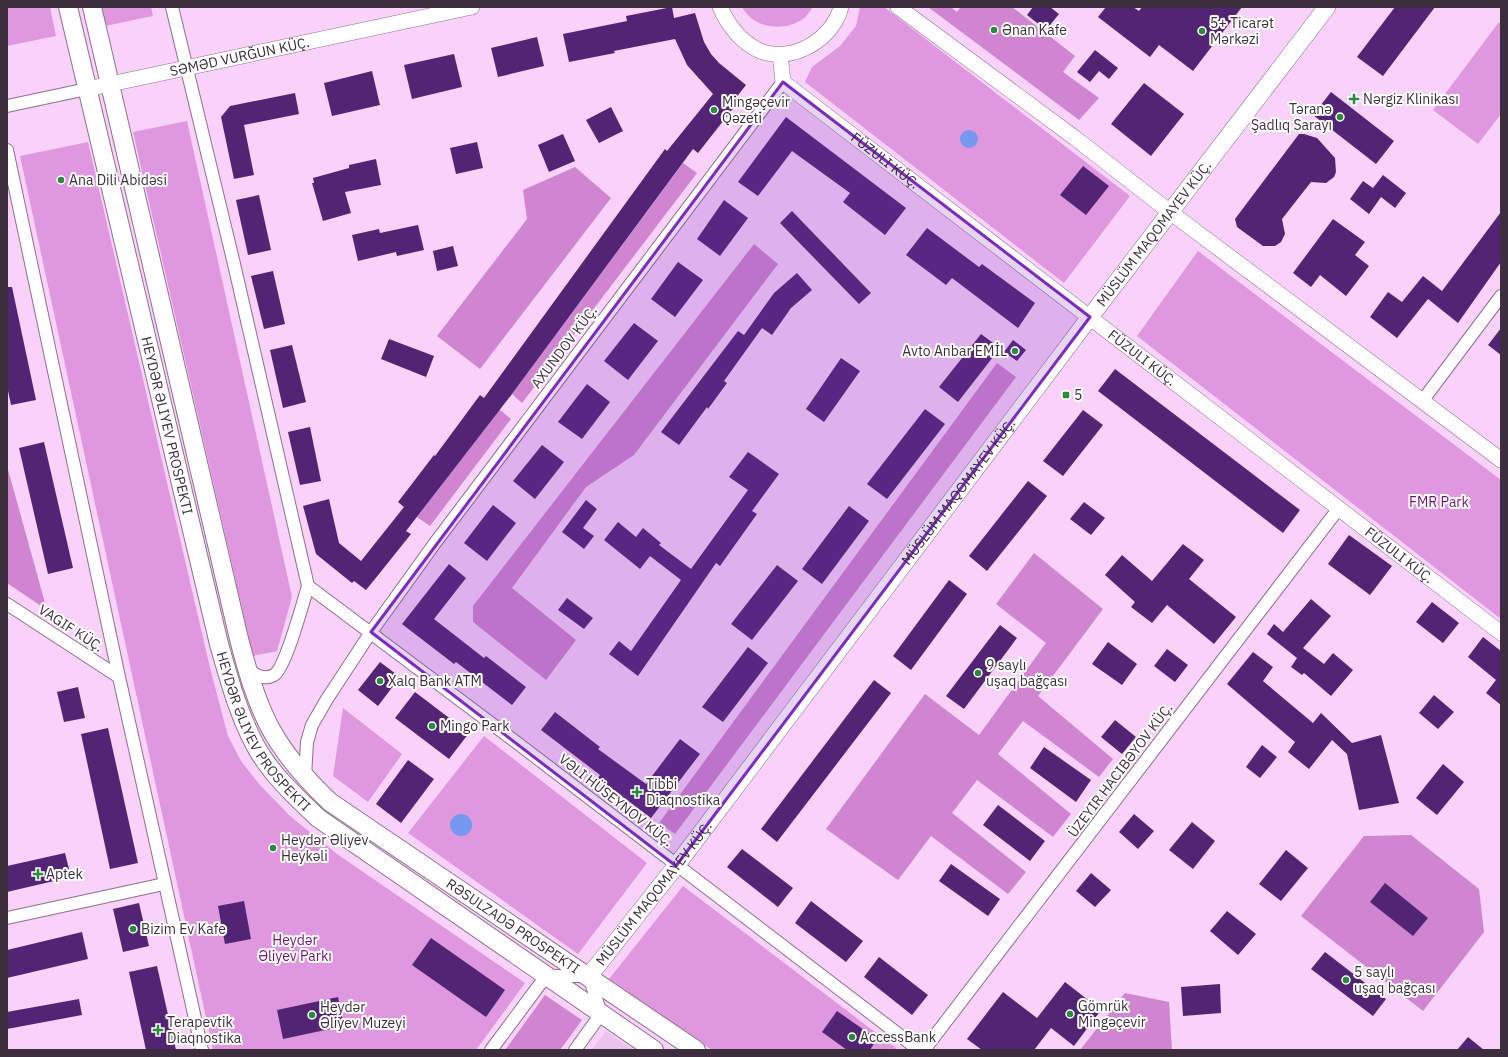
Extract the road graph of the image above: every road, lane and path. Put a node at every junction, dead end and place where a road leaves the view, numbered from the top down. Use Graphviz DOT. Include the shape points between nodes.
graph roads {
  1 [pos="68,7"];
  2 [pos="92,7"];
  3 [pos="172,7"];
  4 [pos="472,7"];
  5 [pos="720,7"];
  6 [pos="841,7"];
  7 [pos="898,7"];
  8 [pos="1327,7"];
  9 [pos="780,54"];
  10 [pos="186,69"];
  11 [pos="783,82"];
  12 [pos="110,85"];
  13 [pos="87,89"];
  14 [pos="7,106"];
  15 [pos="7,150"];
  16 [pos="1170,212"];
  17 [pos="1501,296"];
  18 [pos="1090,317"];
  19 [pos="1423,400"];
  20 [pos="1501,460"];
  21 [pos="1339,508"];
  22 [pos="308,586"];
  23 [pos="7,604"];
  24 [pos="371,632"];
  25 [pos="1501,633"];
  26 [pos="246,668"];
  27 [pos="119,677"];
  28 [pos="305,778"];
  29 [pos="330,802"];
  30 [pos="318,818"];
  31 [pos="676,866"];
  32 [pos="164,884"];
  33 [pos="7,918"];
  34 [pos="546,976"];
  35 [pos="589,976"];
  36 [pos="601,1014"];
  37 [pos="202,1050"];
  38 [pos="491,1050"];
  39 [pos="575,1050"];
  40 [pos="654,1050"];
  41 [pos="696,1050"];
  42 [pos="919,1050"];
  43 [pos="924,1050"];
  1 -- 13 [label="main road, HEYDƏR ƏLIYEV PROSPEKTI"];
  2 -- 12 [label="main road, HEYDƏR ƏLIYEV PROSPEKTI"];
  3 -- 10 [label="street"];
  4 -- 10 [label="street, SƏMƏD VURĞUN KÜÇ."];
  5 -- 9 [label="street" via="740,38 759,50"];
  6 -- 9 [label="street" via="835,22 813,45"];
  7 -- 16 [label="street"];
  8 -- 16 [label="main road, MÜSLÜM MAQOMAYEV KÜÇ."];
  9 -- 11 [label="street"];
  10 -- 12 [label="street, SƏMƏD VURĞUN KÜÇ."];
  10 -- 22 [label="street"];
  11 -- 18 [label="street, FÜZULI KÜÇ."];
  11 -- 24 [label="street, AXUNDOV KÜÇ." via="435,543"];
  12 -- 13 [label="street, SƏMƏD VURĞUN KÜÇ."];
  12 -- 26 [label="main road, HEYDƏR ƏLIYEV PROSPEKTI"];
  13 -- 14 [label="street, SƏMƏD VURĞUN KÜÇ."];
  13 -- 30 [label="main road, HEYDƏR ƏLIYEV PROSPEKTI" via="232,692 255,746 290,792"];
  15 -- 27 [label="street"];
  16 -- 18 [label="main road, MÜSLÜM MAQOMAYEV KÜÇ."];
  16 -- 19 [label="street"];
  17 -- 19 [label="street"];
  18 -- 21 [label="street, FÜZULI KÜÇ."];
  18 -- 31 [label="main road, MÜSLÜM MAQOMAYEV KÜÇ."];
  19 -- 20 [label="street"];
  21 -- 25 [label="street, FÜZULI KÜÇ."];
  21 -- 43 [label="street"];
  22 -- 24 [label="street, VƏLI HÜSEYNOV KÜÇ."];
  22 -- 26 [label="street" via="285,657 278,670 273,675 263,678"];
  23 -- 27 [label="street, VAGIF KÜÇ."];
  24 -- 28 [label="street, AXUNDOV KÜÇ." via="312,725 307,742"];
  24 -- 31 [label="street, VƏLI HÜSEYNOV KÜÇ."];
  26 -- 28 [label="main road, HEYDƏR ƏLIYEV PROSPEKTI" via="259,707 271,732 285,755"];
  27 -- 32 [label="street"];
  28 -- 29 [label="main road, HEYDƏR ƏLIYEV PROSPEKTI"];
  29 -- 35 [label="main road, RƏSULZADƏ PROSPEKTI"];
  30 -- 34 [label="main road, RƏSULZADƏ PROSPEKTI"];
  31 -- 35 [label="main road, MÜSLÜM MAQOMAYEV KÜÇ."];
  31 -- 42 [label="street, VƏLI HÜSEYNOV KÜÇ."];
  32 -- 33 [label="street"];
  32 -- 37 [label="street"];
  34 -- 35 [label="street"];
  34 -- 36 [label="main road, RƏSULZADƏ PROSPEKTI"];
  34 -- 38 [label="street"];
  35 -- 36 [label="street"];
  35 -- 41 [label="main road, RƏSULZADƏ PROSPEKTI"];
  36 -- 39 [label="street"];
  36 -- 40 [label="main road, RƏSULZADƏ PROSPEKTI"];
}
